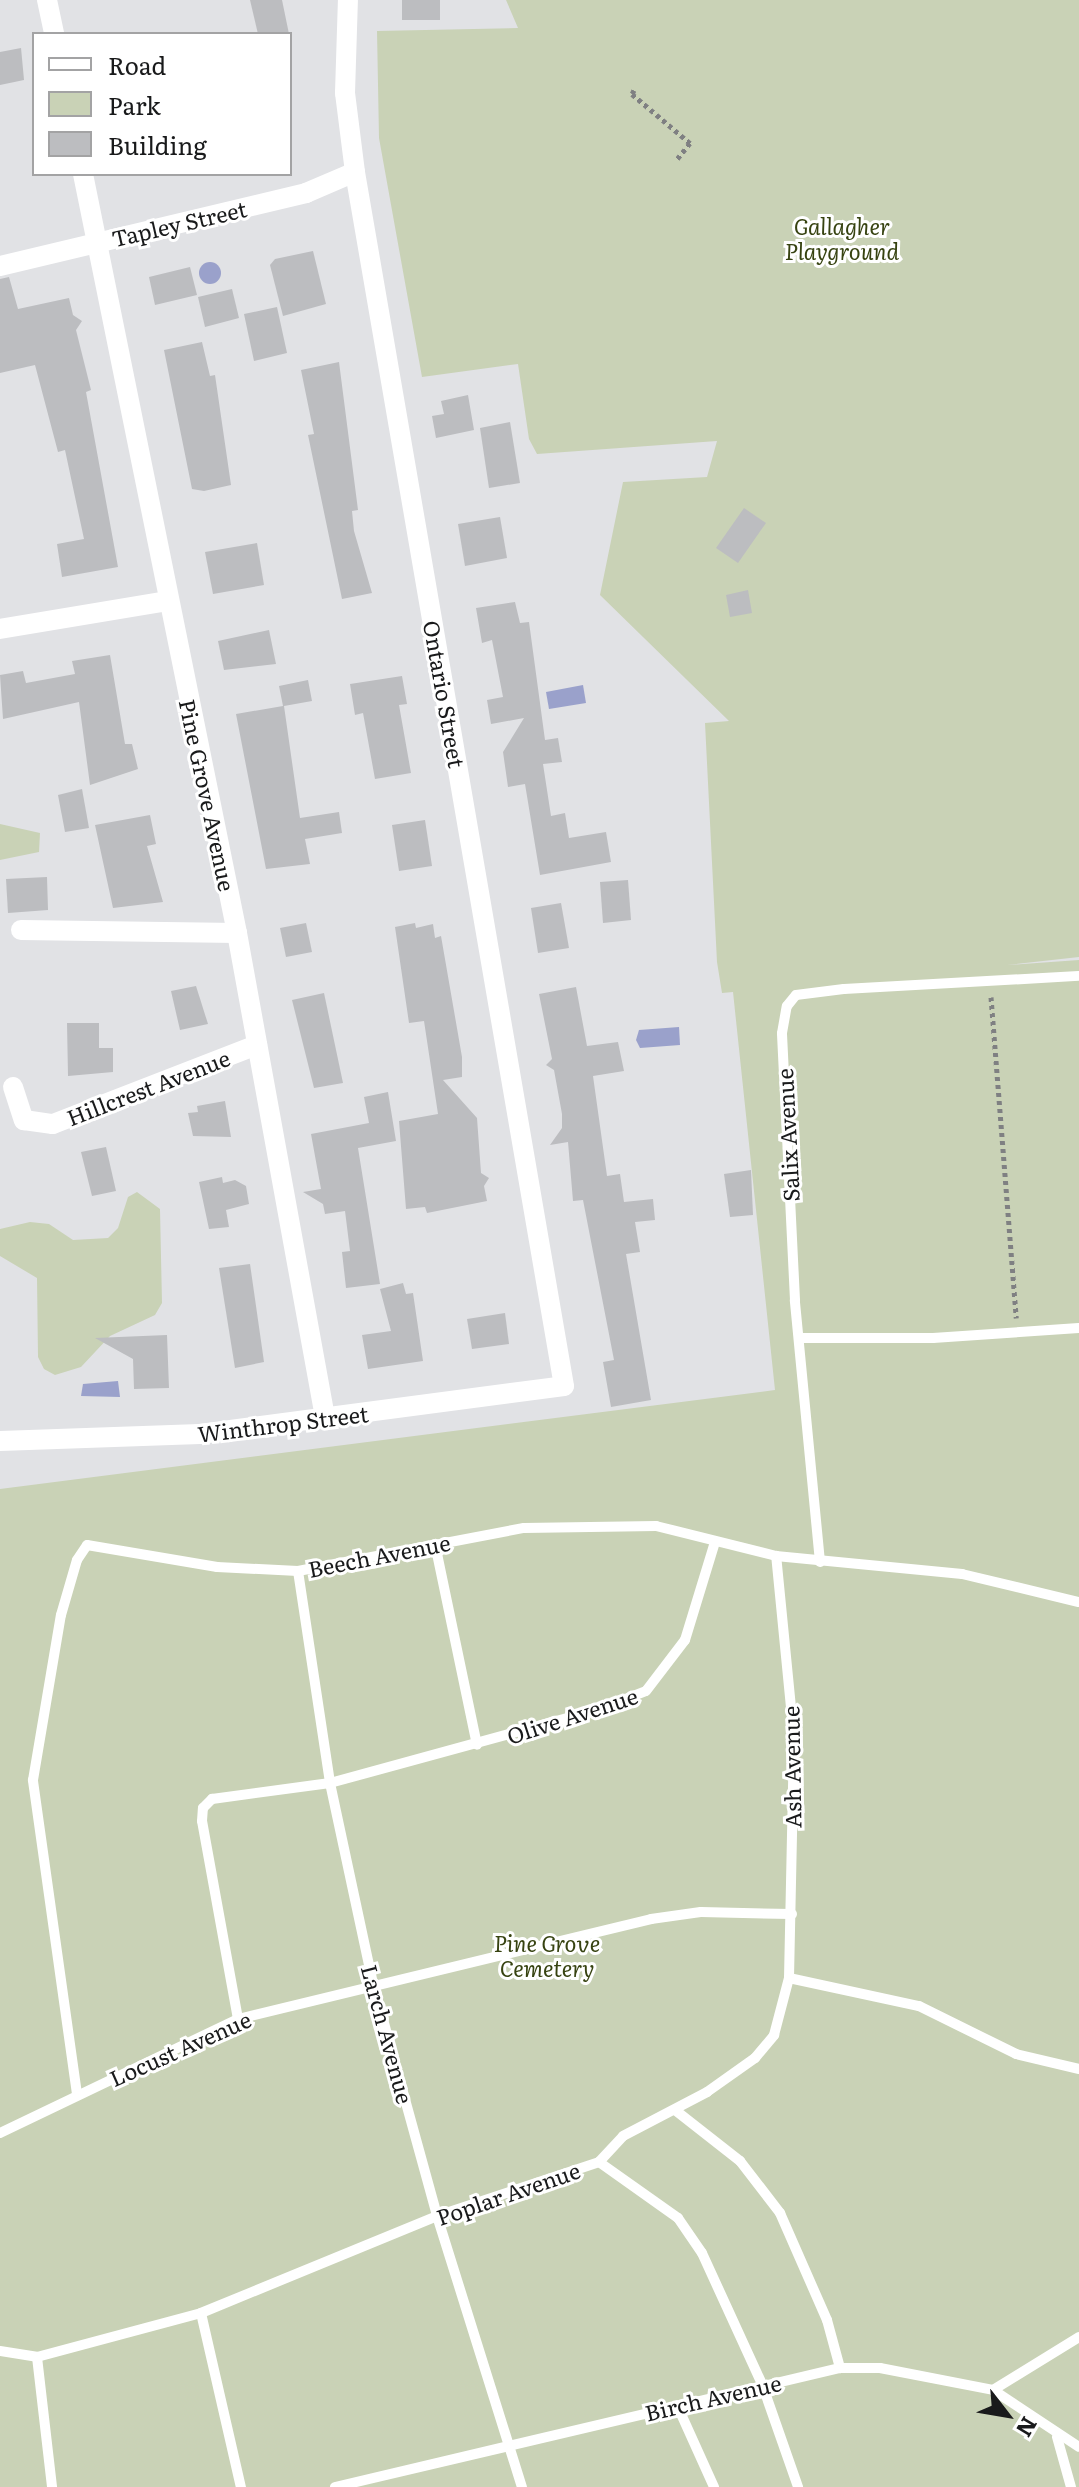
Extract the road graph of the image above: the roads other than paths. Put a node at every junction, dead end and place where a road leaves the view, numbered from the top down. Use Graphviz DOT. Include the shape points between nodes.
graph roads {
  1 [pos="47,0"];
  2 [pos="348,0"];
  3 [pos="54,32"];
  4 [pos="355,172"];
  5 [pos="83,176"];
  6 [pos="97,243"];
  7 [pos="0,266"];
  8 [pos="167,601"];
  9 [pos="0,629"];
  10 [pos="21,930"];
  11 [pos="237,933"];
  12 [pos="1079,976"];
  13 [pos="257,1045"];
  14 [pos="13,1087"];
  15 [pos="1079,1328"];
  16 [pos="799,1338"];
  17 [pos="564,1386"];
  18 [pos="325,1418"];
  19 [pos="0,1441"];
  20 [pos="715,1542"];
  21 [pos="435,1544"];
  22 [pos="776,1556"];
  23 [pos="820,1562"];
  24 [pos="298,1571"];
  25 [pos="1079,1602"];
  26 [pos="477,1745"];
  27 [pos="330,1783"];
  28 [pos="792,1914"];
  29 [pos="789,1978"];
  30 [pos="373,1983"];
  31 [pos="238,2019"];
  32 [pos="1079,2069"];
  33 [pos="77,2094"];
  34 [pos="675,2110"];
  35 [pos="0,2133"];
  36 [pos="599,2162"];
  37 [pos="437,2216"];
  38 [pos="201,2313"];
  39 [pos="1079,2337"];
  40 [pos="0,2351"];
  41 [pos="37,2357"];
  42 [pos="840,2368"];
  43 [pos="762,2384"];
  44 [pos="993,2390"];
  45 [pos="677,2405"];
  46 [pos="1057,2437"];
  47 [pos="508,2447"];
  48 [pos="1079,2447"];
  49 [pos="52,2487"];
  50 [pos="241,2487"];
  51 [pos="335,2487"];
  52 [pos="522,2487"];
  53 [pos="714,2487"];
  54 [pos="798,2487"];
  55 [pos="1071,2487"];
  1 -- 3 [label="street"];
  2 -- 4 [label="street, Ontario Street" via="345,93"];
  4 -- 6 [label="street, Tapley Street" via="306,193"];
  4 -- 17 [label="street, Ontario Street"];
  5 -- 6 [label="street, Pine Grove Avenue"];
  6 -- 7 [label="street, Tapley Street"];
  6 -- 8 [label="street, Pine Grove Avenue"];
  8 -- 9 [label="street"];
  8 -- 11 [label="street, Pine Grove Avenue"];
  10 -- 11 [label="street"];
  11 -- 13 [label="street, Pine Grove Avenue"];
  12 -- 16 [label="lane, Salix Avenue" via="832,991 796,995 787,1006 782,1033"];
  13 -- 14 [label="street, Hillcrest Avenue" via="53,1124 24,1120"];
  13 -- 18 [label="street, Pine Grove Avenue"];
  15 -- 16 [label="lane"];
  16 -- 23 [label="lane, Salix Avenue"];
  17 -- 18 [label="street, Winthrop Street"];
  18 -- 19 [label="street, Winthrop Street" via="170,1436"];
  20 -- 21 [label="lane, Beech Avenue" via="656,1526 597,1523 524,1528"];
  20 -- 22 [label="lane, Beech Avenue"];
  20 -- 26 [label="lane, Olive Avenue" via="685,1640 646,1691"];
  21 -- 24 [label="lane, Beech Avenue"];
  21 -- 26 [label="lane"];
  22 -- 23 [label="lane, Beech Avenue"];
  22 -- 28 [label="lane, Ash Avenue" via="794,1738"];
  23 -- 25 [label="lane, Beech Avenue" via="962,1574"];
  24 -- 27 [label="lane, Larch Avenue"];
  24 -- 33 [label="lane, Beech Avenue" via="217,1567 87,1545 77,1560 61,1615 33,1780"];
  26 -- 27 [label="lane, Olive Avenue"];
  27 -- 30 [label="lane, Larch Avenue"];
  27 -- 31 [label="lane, Olive Avenue" via="239,1793 212,1799 203,1808"];
  28 -- 29 [label="lane, Ash Avenue"];
  28 -- 30 [label="lane, Locust Avenue" via="701,1912 651,1919"];
  29 -- 32 [label="lane" via="919,2006 1016,2054"];
  29 -- 34 [label="lane, Poplar Avenue" via="774,2035 755,2058"];
  30 -- 31 [label="lane, Locust Avenue"];
  30 -- 37 [label="lane, Larch Avenue"];
  31 -- 33 [label="lane, Locust Avenue"];
  33 -- 35 [label="lane, Locust Avenue" via="28,2124"];
  34 -- 36 [label="lane, Poplar Avenue" via="623,2136"];
  34 -- 42 [label="lane" via="740,2161 780,2213 827,2320"];
  36 -- 37 [label="lane, Poplar Avenue"];
  36 -- 43 [label="lane" via="678,2218 702,2253"];
  37 -- 38 [label="lane, Poplar Avenue"];
  37 -- 47 [label="lane, Larch Avenue"];
  38 -- 41 [label="lane, Poplar Avenue"];
  38 -- 50 [label="lane"];
  39 -- 44 [label="lane"];
  40 -- 41 [label="lane, Poplar Avenue"];
  41 -- 49 [label="lane"];
  42 -- 43 [label="lane, Birch Avenue"];
  42 -- 44 [label="lane, Birch Avenue" via="880,2368"];
  43 -- 45 [label="lane, Birch Avenue"];
  43 -- 54 [label="lane"];
  44 -- 46 [label="lane, Birch Avenue"];
  45 -- 47 [label="lane, Birch Avenue"];
  45 -- 53 [label="lane"];
  46 -- 48 [label="lane, Birch Avenue"];
  46 -- 55 [label="lane"];
  47 -- 51 [label="lane, Birch Avenue"];
  47 -- 52 [label="lane, Larch Avenue"];
}
